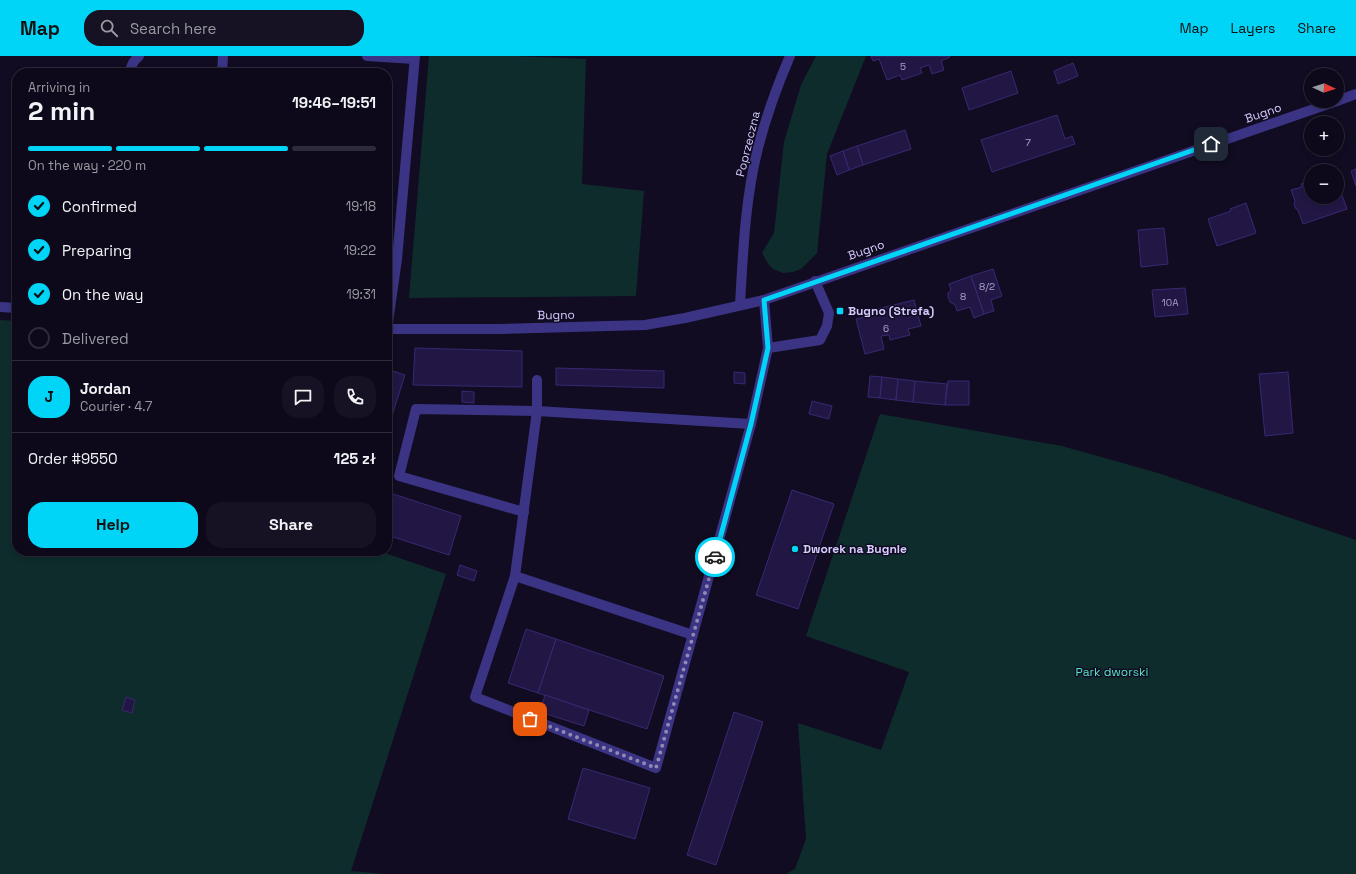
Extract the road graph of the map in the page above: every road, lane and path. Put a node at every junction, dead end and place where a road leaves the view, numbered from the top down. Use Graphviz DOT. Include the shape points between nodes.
graph roads {
  1 [pos="139,56"];
  2 [pos="223,56"];
  3 [pos="368,56"];
  4 [pos="790,56"];
  5 [pos="414,58"];
  6 [pos="131,68"];
  7 [pos="222,68"];
  8 [pos="1356,94"];
  9 [pos="1344,98"];
  10 [pos="1317,108"];
  11 [pos="815,282"];
  12 [pos="392,294"];
  13 [pos="764,300"];
  14 [pos="740,305"];
  15 [pos="0,307"];
  16 [pos="12,308"];
  17 [pos="392,329"];
  18 [pos="768,348"];
  19 [pos="537,380"];
  20 [pos="537,410"];
  21 [pos="751,424"];
  22 [pos="524,512"];
  23 [pos="515,576"];
  24 [pos="693,635"];
  1 -- 6 [label="street"];
  2 -- 7 [label="street"];
  3 -- 5 [label="street"];
  4 -- 14 [label="street, Poprzeczna" via="758,149 744,242"];
  5 -- 12 [label="street"];
  8 -- 9 [label="street, Bugno"];
  10 -- 11 [label="street, Bugno"];
  11 -- 13 [label="street, Bugno"];
  11 -- 18 [label="street" via="829,313 827,326 820,340"];
  13 -- 14 [label="street, Bugno"];
  13 -- 18 [label="street"];
  14 -- 17 [label="street, Bugno" via="645,325"];
  15 -- 16 [label="street"];
  18 -- 21 [label="street"];
  19 -- 20 [label="street"];
  20 -- 21 [label="street"];
  20 -- 22 [label="street"];
  20 -- 22 [label="street" via="416,409 398,476"];
  21 -- 24 [label="street"];
  22 -- 23 [label="street"];
  23 -- 24 [label="street"];
  23 -- 24 [label="street" via="475,697 656,768"];
}
